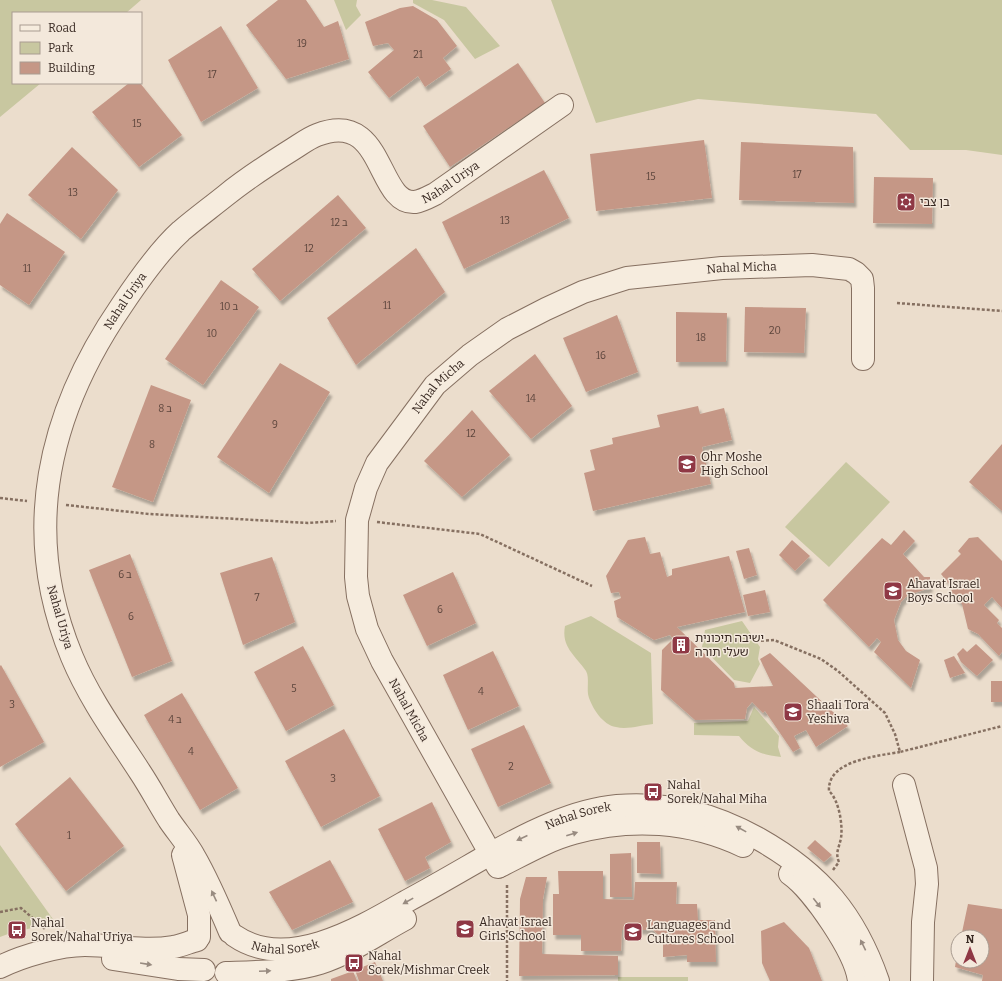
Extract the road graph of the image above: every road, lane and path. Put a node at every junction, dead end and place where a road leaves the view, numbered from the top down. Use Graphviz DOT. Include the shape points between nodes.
graph roads {
  1 [pos="562,105"];
  2 [pos="897,303"];
  3 [pos="1002,312"];
  4 [pos="863,359"];
  5 [pos="0,498"];
  6 [pos="45,502"];
  7 [pos="357,520"];
  8 [pos="592,586"];
  9 [pos="756,641"];
  10 [pos="1002,726"];
  11 [pos="900,752"];
  12 [pos="904,785"];
  13 [pos="169,820"];
  14 [pos="499,867"];
  15 [pos="821,884"];
  16 [pos="0,912"];
  17 [pos="47,931"];
  18 [pos="232,934"];
  19 [pos="198,939"];
  20 [pos="38,954"];
  21 [pos="0,967"];
  22 [pos="210,974"];
  23 [pos="507,981"];
  24 [pos="859,981"];
  25 [pos="878,981"];
  26 [pos="922,981"];
  1 -- 6 [label="street, Nahal Uriya" via="435,194 412,202 396,191 365,140 354,132 335,130 317,135 253,174 179,232 136,284 106,328 81,374 61,428 48,475"];
  2 -- 3 [label="path"];
  4 -- 7 [label="street, Nahal Micha" via="862,279 849,269 812,265 722,268 627,278 583,292 507,329 435,384 376,464"];
  5 -- 6 [label="path"];
  6 -- 7 [label="path" via="149,514 308,523"];
  6 -- 13 [label="street, Nahal Uriya" via="44,532 51,590 60,625 73,659 112,730"];
  7 -- 8 [label="path" via="480,534"];
  7 -- 14 [label="street, Nahal Micha" via="356,577 367,629 385,667"];
  9 -- 11 [label="path" via="774,640 821,659 838,670 885,713"];
  10 -- 11 [label="path"];
  11 -- 15 [label="path" via="855,762 841,768 832,777 829,791 839,805 841,836 836,855 839,862"];
  12 -- 26 [label="street" via="919,838 926,878"];
  18 -- 13 [label="street, Nahal Uriya, one-way" via="193,855"];
  13 -- 19 [label="street, Nahal Uriya" via="186,864 199,916"];
  15 -- 14 [label="street, Nahal Sorek, one-way" via="768,844 734,825 687,810 642,806 617,806 584,813 554,824"];
  14 -- 18 [label="street, Nahal Sorek, one-way" via="315,945 291,949 262,948 246,944"];
  22 -- 14 [label="street, Nahal Sorek, one-way" via="295,969 320,963 345,953"];
  14 -- 23 [label="path"];
  14 -- 24 [label="street, Nahal Sorek, one-way" via="566,835 618,824 649,822 708,832 763,856 792,875 812,897 842,939 859,975"];
  25 -- 15 [label="street, Nahal Sorek, one-way" via="864,945 844,910"];
  16 -- 17 [label="path" via="21,908"];
  18 -- 19 [label="street" via="213,928"];
  18 -- 22 [label="street" via="240,945 240,956 235,966"];
  19 -- 20 [label="street, Nahal Sorek" via="174,947 84,945"];
  19 -- 22 [label="street" via="194,946 194,958"];
  20 -- 21 [label="street, Nahal Sorek"];
  20 -- 22 [label="street, Nahal Sorek, one-way" via="86,956"];
}
